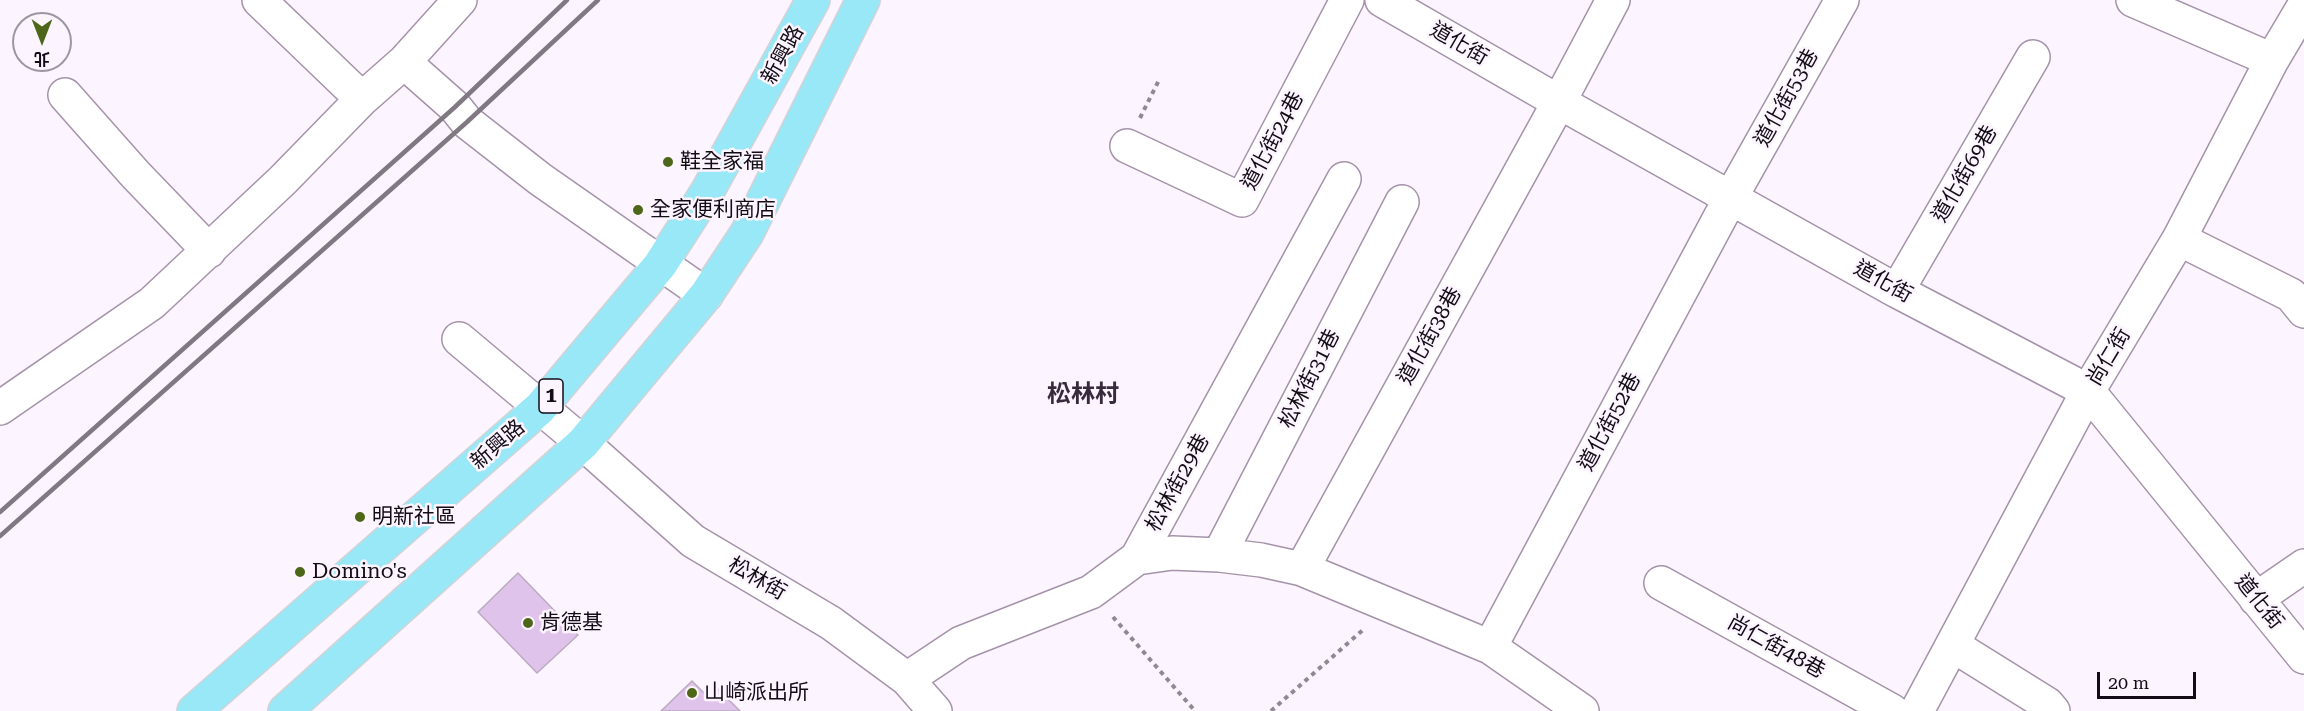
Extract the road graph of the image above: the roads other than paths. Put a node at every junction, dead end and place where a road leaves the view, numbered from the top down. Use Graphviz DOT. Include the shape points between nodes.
graph roads {
  1 [pos="259,0"];
  2 [pos="460,0"];
  3 [pos="813,0"];
  4 [pos="863,0"];
  5 [pos="1347,0"];
  6 [pos="1382,0"];
  7 [pos="1613,0"];
  8 [pos="1842,0"];
  9 [pos="2133,0"];
  10 [pos="2304,6"];
  11 [pos="2033,57"];
  12 [pos="2272,60"];
  13 [pos="404,62"];
  14 [pos="65,95"];
  15 [pos="362,99"];
  16 [pos="1559,102"];
  17 [pos="1127,146"];
  18 [pos="1344,179"];
  19 [pos="1731,197"];
  20 [pos="1402,202"];
  21 [pos="2179,239"];
  22 [pos="209,251"];
  23 [pos="660,265"];
  24 [pos="1897,291"];
  25 [pos="706,296"];
  26 [pos="2304,310"];
  27 [pos="459,339"];
  28 [pos="2088,391"];
  29 [pos="0,408"];
  30 [pos="540,408"];
  31 [pos="583,443"];
  32 [pos="1219,555"];
  33 [pos="1137,558"];
  34 [pos="2304,566"];
  35 [pos="1302,569"];
  36 [pos="1661,583"];
  37 [pos="2256,599"];
  38 [pos="1954,646"];
  39 [pos="1490,647"];
  40 [pos="2304,657"];
  41 [pos="907,679"];
  42 [pos="194,711"];
  43 [pos="285,711"];
  44 [pos="935,711"];
  45 [pos="1582,711"];
  46 [pos="1892,711"];
  47 [pos="1917,711"];
  48 [pos="2053,711"];
  1 -- 15 [label="street"];
  2 -- 13 [label="street"];
  3 -- 23 [label="main road, 新興路 / 1" via="707,192"];
  4 -- 25 [label="main road" via="747,233"];
  5 -- 17 [label="street, 道化街24巷" via="1242,200"];
  6 -- 16 [label="street, 道化街"];
  7 -- 16 [label="street, 道化街38巷"];
  8 -- 19 [label="street, 道化街53巷"];
  9 -- 12 [label="street"];
  10 -- 12 [label="street, 尚仁街"];
  11 -- 24 [label="street, 道化街69巷"];
  12 -- 21 [label="street, 尚仁街"];
  13 -- 15 [label="street"];
  13 -- 23 [label="street" via="467,122"];
  14 -- 22 [label="street"];
  15 -- 22 [label="street"];
  16 -- 19 [label="street, 道化街"];
  16 -- 35 [label="street, 道化街38巷"];
  18 -- 33 [label="street, 松林街29巷"];
  19 -- 24 [label="street, 道化街"];
  19 -- 39 [label="street, 道化街52巷"];
  20 -- 32 [label="street, 松林街31巷"];
  21 -- 26 [label="street" via="2291,295"];
  21 -- 28 [label="street, 尚仁街"];
  22 -- 29 [label="street" via="152,303"];
  23 -- 25 [label="street"];
  23 -- 30 [label="main road, 新興路 / 1"];
  24 -- 28 [label="street, 道化街"];
  25 -- 31 [label="main road"];
  27 -- 30 [label="street, 松林街"];
  28 -- 37 [label="street, 道化街"];
  28 -- 38 [label="street, 尚仁街"];
  30 -- 31 [label="street, 松林街"];
  30 -- 42 [label="main road, 新興路 / 1"];
  31 -- 41 [label="street, 松林街" via="693,541 831,622"];
  31 -- 43 [label="main road"];
  32 -- 33 [label="street" via="1172,553"];
  32 -- 35 [label="street"];
  33 -- 41 [label="street, 松林街29巷" via="1091,592 961,643"];
  34 -- 37 [label="street"];
  35 -- 39 [label="street"];
  36 -- 46 [label="street, 尚仁街48巷"];
  37 -- 40 [label="street, 道化街"];
  38 -- 47 [label="street, 尚仁街"];
  38 -- 48 [label="street"];
  39 -- 45 [label="street"];
  41 -- 44 [label="street, 松林街"];
}
